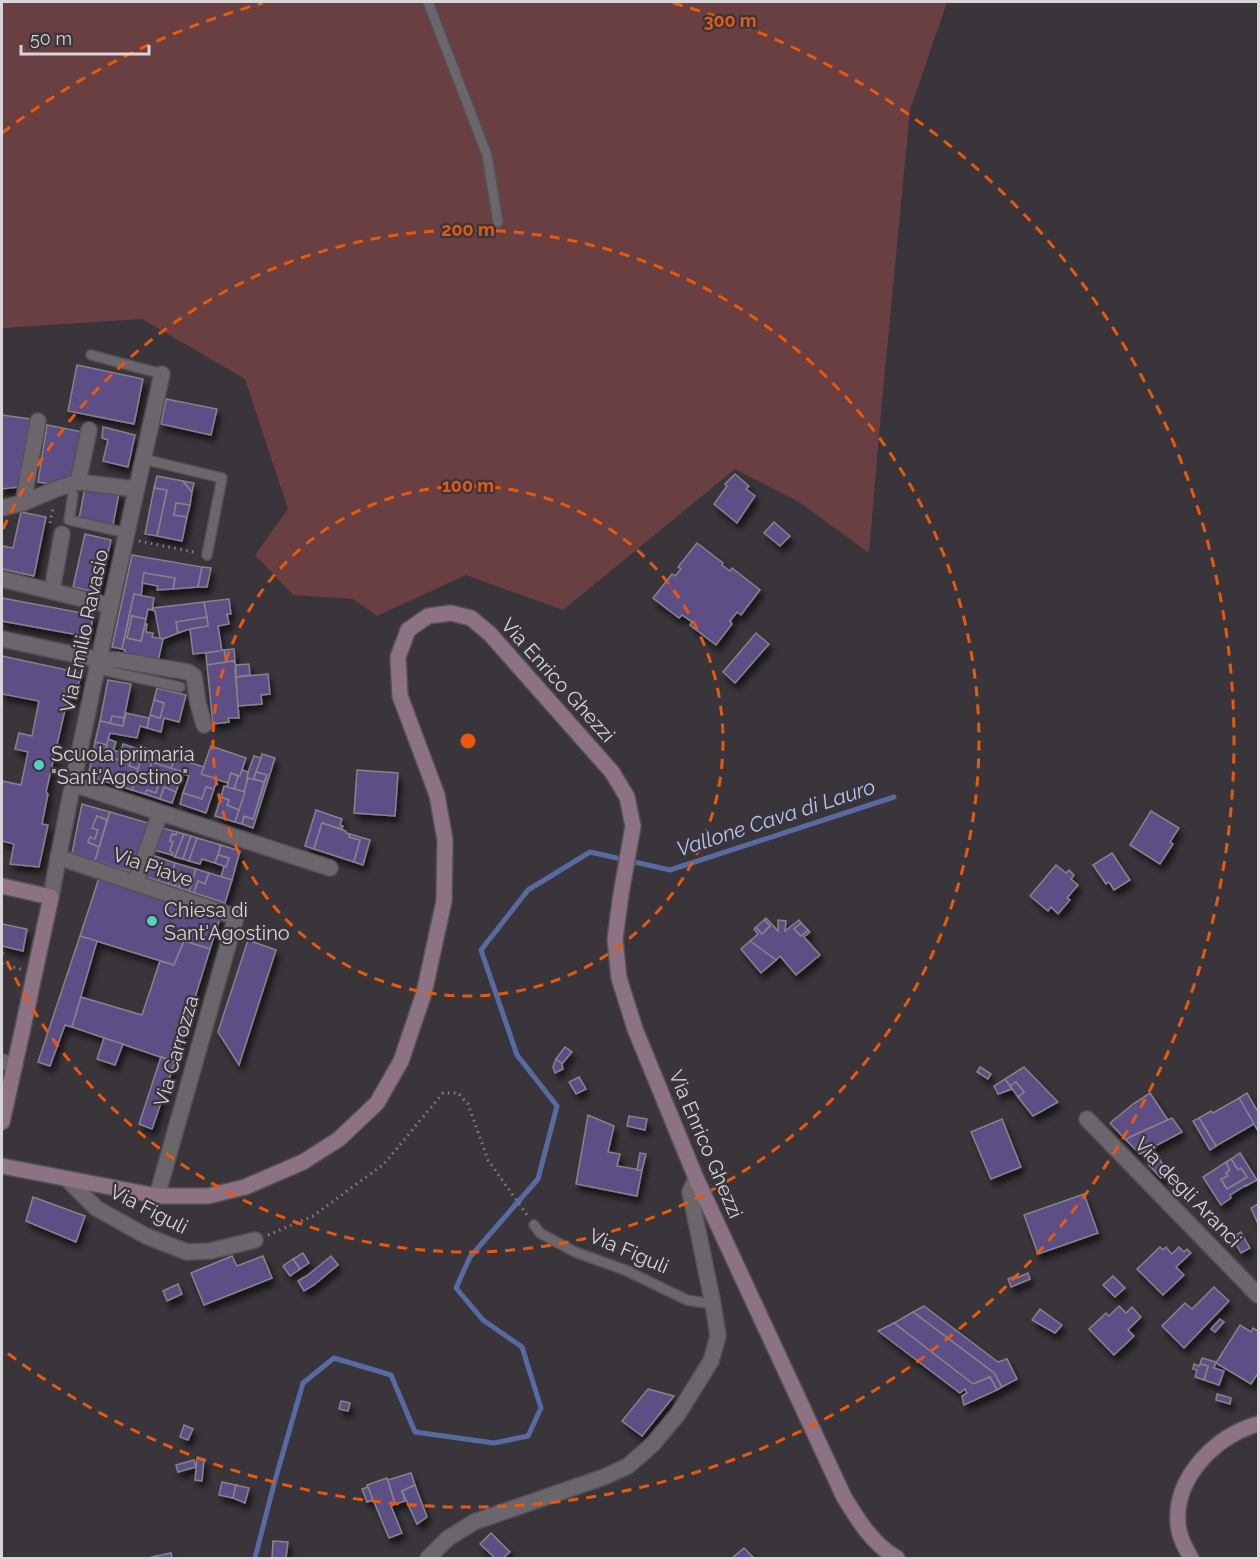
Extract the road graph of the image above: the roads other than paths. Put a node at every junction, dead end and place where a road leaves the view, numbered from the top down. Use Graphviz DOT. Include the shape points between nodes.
graph roads {
  1 [pos="428,2"];
  2 [pos="498,222"];
  3 [pos="91,356"];
  4 [pos="162,374"];
  5 [pos="38,421"];
  6 [pos="88,430"];
  7 [pos="143,459"];
  8 [pos="76,489"];
  9 [pos="136,489"];
  10 [pos="23,503"];
  11 [pos="2,508"];
  12 [pos="127,533"];
  13 [pos="62,534"];
  14 [pos="207,555"];
  15 [pos="2,579"];
  16 [pos="52,591"];
  17 [pos="111,606"];
  18 [pos="2,639"];
  19 [pos="99,664"];
  20 [pos="180,687"];
  21 [pos="204,725"];
  22 [pos="73,784"];
  23 [pos="160,813"];
  24 [pos="58,857"];
  25 [pos="330,868"];
  26 [pos="135,883"];
  27 [pos="2,886"];
  28 [pos="51,897"];
  29 [pos="236,917"];
  30 [pos="8,1063"];
  31 [pos="1087,1119"];
  32 [pos="2,1122"];
  33 [pos="2,1166"];
  34 [pos="696,1178"];
  35 [pos="68,1180"];
  36 [pos="157,1196"];
  37 [pos="534,1225"];
  38 [pos="255,1240"];
  39 [pos="1258,1295"];
  40 [pos="713,1304"];
  41 [pos="1258,1424"];
  42 [pos="428,1558"];
  43 [pos="897,1558"];
  44 [pos="1191,1558"];
  1 -- 2 [label="lane" via="487,155"];
  3 -- 4 [label="lane"];
  4 -- 7 [label="street, Via Emilio Ravasio"];
  5 -- 10 [label="street"];
  6 -- 8 [label="street"];
  7 -- 9 [label="street, Via Emilio Ravasio"];
  7 -- 14 [label="lane" via="222,478"];
  8 -- 9 [label="street"];
  8 -- 10 [label="street" via="56,489"];
  8 -- 12 [label="lane" via="69,520"];
  9 -- 12 [label="street, Via Emilio Ravasio"];
  10 -- 11 [label="street"];
  12 -- 17 [label="street, Via Emilio Ravasio"];
  13 -- 16 [label="street"];
  15 -- 16 [label="street"];
  16 -- 17 [label="street"];
  17 -- 19 [label="street, Via Emilio Ravasio"];
  18 -- 19 [label="street"];
  19 -- 20 [label="lane"];
  19 -- 21 [label="street" via="118,660 188,672 194,676"];
  19 -- 22 [label="street, Via Emilio Ravasio"];
  22 -- 23 [label="street"];
  22 -- 24 [label="street, Via Emilio Ravasio"];
  23 -- 25 [label="street"];
  23 -- 26 [label="street"];
  24 -- 26 [label="street, Via Piave"];
  24 -- 28 [label="street, Via Emilio Ravasio"];
  26 -- 29 [label="street, Via Piave"];
  27 -- 28 [label="street"];
  28 -- 30 [label="street"];
  29 -- 36 [label="street, Via Carrozza"];
  30 -- 32 [label="street"];
  31 -- 39 [label="street, Via degli Aranci"];
  33 -- 35 [label="street, Via Enrico Ghezzi"];
  34 -- 36 [label="street, Via Enrico Ghezzi" via="635,1029 619,978 615,939 633,826 627,797 612,772 490,634 471,618 452,613 428,616 408,630 398,657 400,696 437,795 445,840 444,901 424,993 401,1061 377,1103 339,1139 303,1162 245,1187 208,1196"];
  34 -- 40 [label="street" via="690,1192"];
  34 -- 43 [label="street, Via Enrico Ghezzi" via="844,1497 863,1528"];
  35 -- 36 [label="street, Via Enrico Ghezzi"];
  35 -- 38 [label="street, Via Figuli" via="96,1208 146,1236 187,1252 210,1251"];
  37 -- 40 [label="lane, Via Figuli" via="540,1233 575,1252 625,1270 687,1300"];
  40 -- 42 [label="street" via="718,1336 711,1361 678,1414 641,1455 604,1477 474,1522 447,1539"];
  41 -- 44 [label="street" via="1210,1451 1185,1484 1178,1524"];
}
